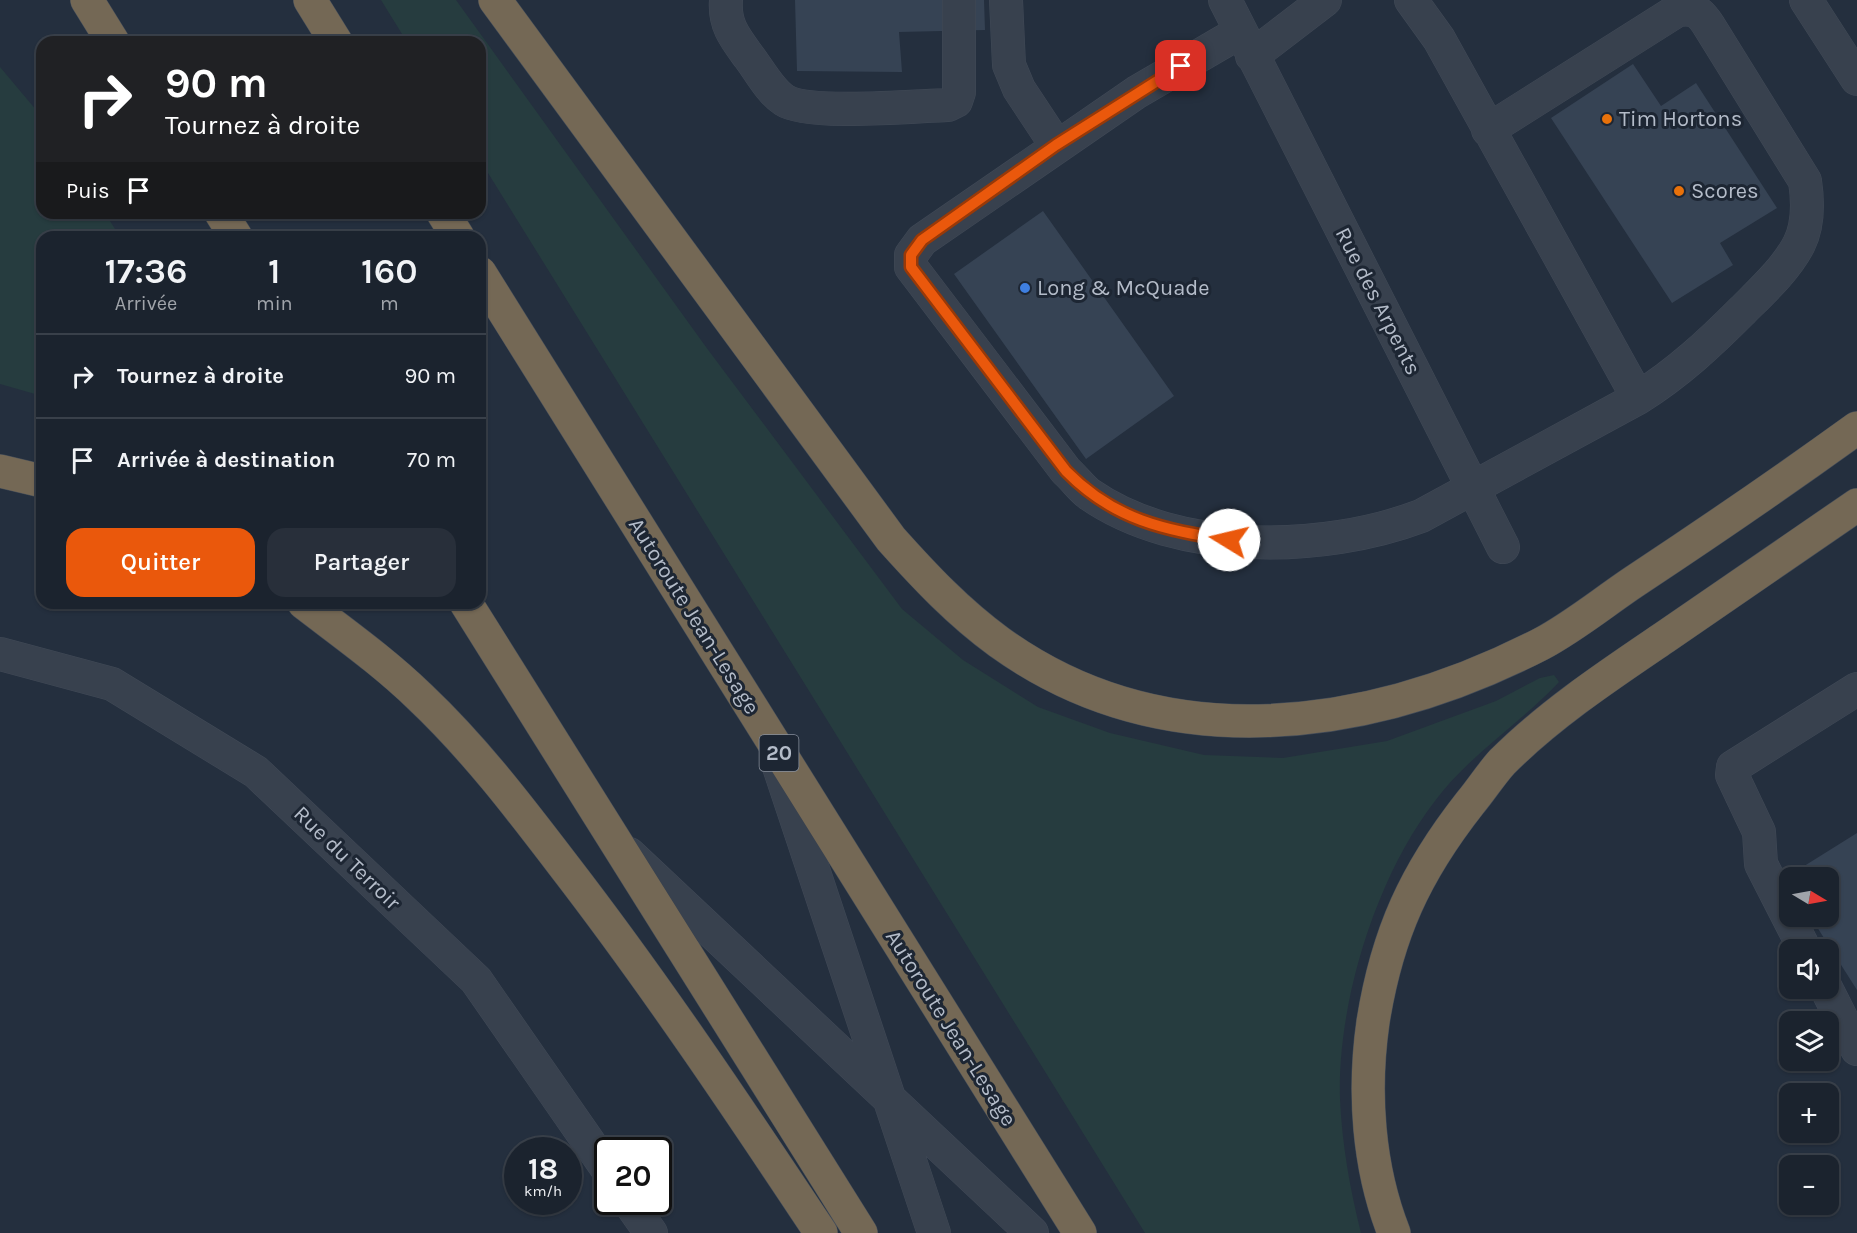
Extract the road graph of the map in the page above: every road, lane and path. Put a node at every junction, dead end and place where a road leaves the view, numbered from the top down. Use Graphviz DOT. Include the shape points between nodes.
graph roads {
  1 [pos="87,0"];
  2 [pos="310,0"];
  3 [pos="495,0"];
  4 [pos="726,0"];
  5 [pos="959,0"];
  6 [pos="1006,0"];
  7 [pos="1225,0"];
  8 [pos="1325,0"];
  9 [pos="1411,0"];
  10 [pos="1806,0"];
  11 [pos="109,36"];
  12 [pos="332,36"];
  13 [pos="1246,44"];
  14 [pos="1857,79"];
  15 [pos="1488,130"];
  16 [pos="1056,145"];
  17 [pos="486,283"];
  18 [pos="1638,398"];
  19 [pos="1857,428"];
  20 [pos="0,471"];
  21 [pos="36,480"];
  22 [pos="1473,488"];
  23 [pos="1857,505"];
  24 [pos="1503,547"];
  25 [pos="312,609"];
  26 [pos="470,609"];
  27 [pos="0,654"];
  28 [pos="1857,689"];
  29 [pos="770,739"];
  30 [pos="614,840"];
  31 [pos="1799,939"];
  32 [pos="1832,999"];
  33 [pos="1857,1049"];
  34 [pos="891,1101"];
  35 [pos="594,1150"];
  36 [pos="638,1215"];
  37 [pos="651,1233"];
  38 [pos="821,1233"];
  39 [pos="861,1233"];
  40 [pos="934,1233"];
  41 [pos="1032,1233"];
  42 [pos="1080,1233"];
  43 [pos="1394,1233"];
  1 -- 11 [label="highway"];
  2 -- 12 [label="highway"];
  3 -- 19 [label="highway" via="891,539 931,584 1002,644 1058,676 1119,703 1178,717 1296,721 1382,705 1468,677 1543,643"];
  4 -- 5 [label="street" via="730,31 782,99 796,107 821,108 948,105 956,101"];
  6 -- 16 [label="street" via="1009,65 1019,89"];
  7 -- 13 [label="street, Rue des Arpents"];
  8 -- 13 [label="street"];
  9 -- 15 [label="street" via="1439,39"];
  10 -- 14 [label="street"];
  13 -- 16 [label="street" via="1137,92"];
  13 -- 22 [label="street, Rue des Arpents"];
  15 -- 18 [label="street"];
  15 -- 18 [label="street" via="1678,10 1691,8 1701,13 1805,181 1805,224 1791,257 1699,354"];
  16 -- 22 [label="street" via="922,240 911,255 911,267 1066,471 1088,493 1132,517 1170,531 1229,540 1293,541 1346,537 1389,528"];
  17 -- 29 [label="highway, Autoroute Jean-Lesage / 20"];
  18 -- 22 [label="street"];
  20 -- 21 [label="highway"];
  22 -- 24 [label="street, Rue des Arpents"];
  23 -- 43 [label="highway" via="1624,664 1562,711 1502,762 1419,876 1380,975 1370,1047 1368,1102 1373,1155 1381,1201"];
  25 -- 38 [label="highway" via="420,696 516,803 612,927"];
  26 -- 30 [label="highway"];
  27 -- 35 [label="street, Rue du Terroir" via="112,684 256,772 476,980"];
  28 -- 31 [label="street" via="1733,767 1732,775 1759,832 1761,864"];
  29 -- 34 [label="street"];
  29 -- 42 [label="highway, Autoroute Jean-Lesage / 20"];
  30 -- 34 [label="street"];
  30 -- 39 [label="highway"];
  32 -- 33 [label="street"];
  34 -- 40 [label="street"];
  34 -- 41 [label="street"];
  36 -- 37 [label="street"];
}
